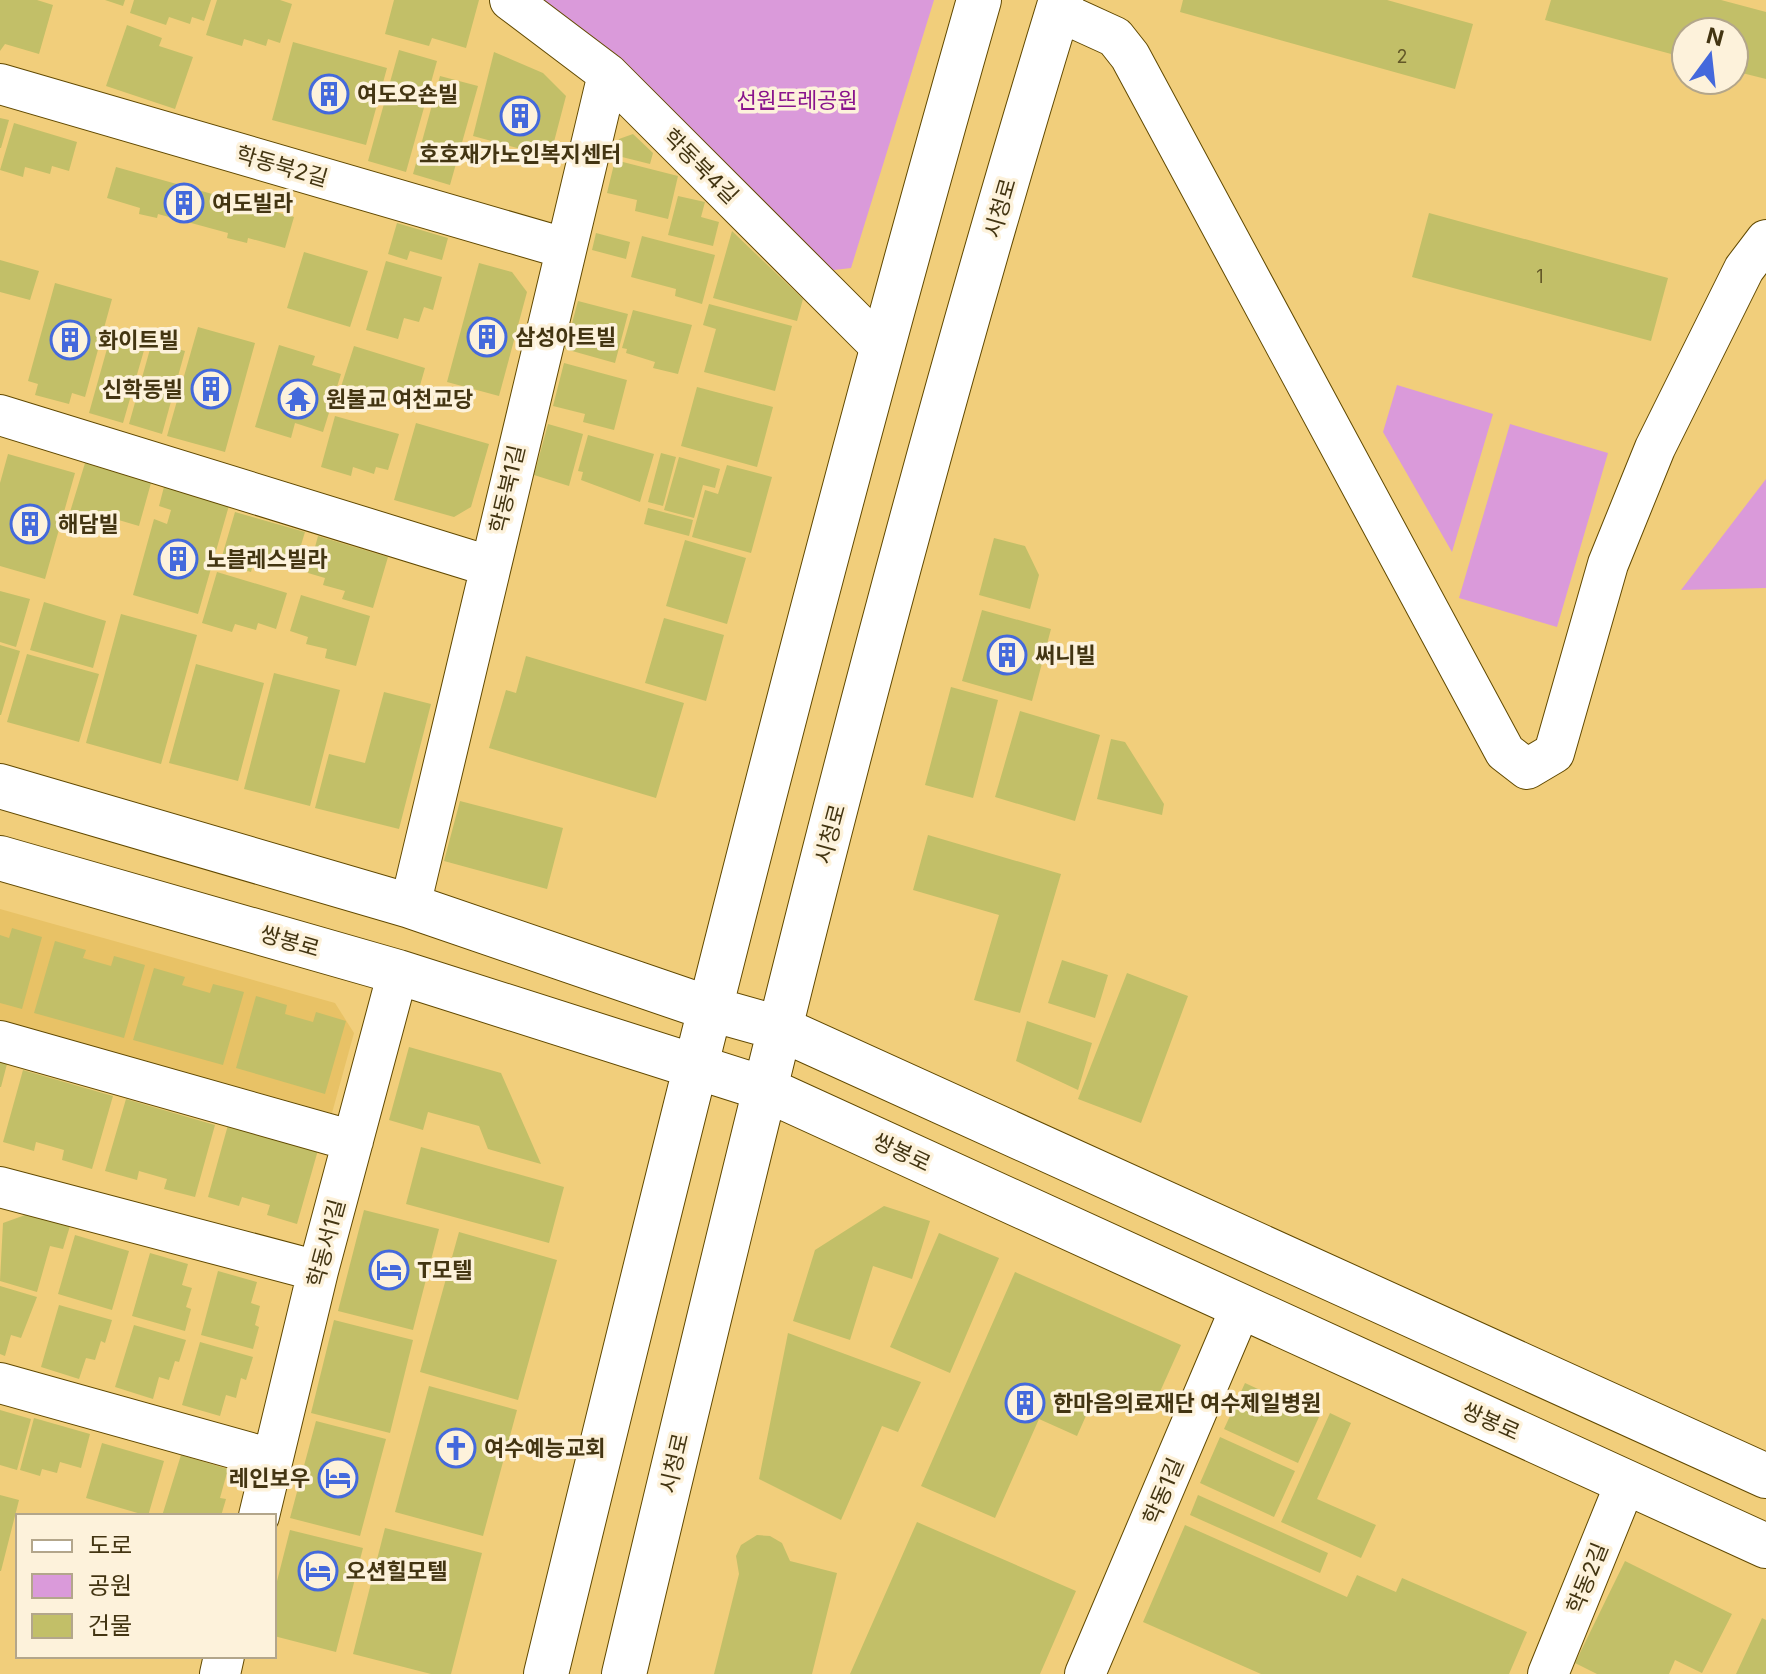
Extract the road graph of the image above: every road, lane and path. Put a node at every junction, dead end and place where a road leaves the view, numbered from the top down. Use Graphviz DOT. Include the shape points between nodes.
graph roads {
  1 [pos="510,0"];
  2 [pos="979,0"];
  3 [pos="1059,6"];
  4 [pos="608,74"];
  5 [pos="0,84"];
  6 [pos="1766,240"];
  7 [pos="564,248"];
  8 [pos="880,346"];
  9 [pos="0,415"];
  10 [pos="489,566"];
  11 [pos="0,786"];
  12 [pos="0,858"];
  13 [pos="410,906"];
  14 [pos="398,972"];
  15 [pos="711,1009"];
  16 [pos="779,1028"];
  17 [pos="0,1041"];
  18 [pos="694,1068"];
  19 [pos="763,1088"];
  20 [pos="353,1141"];
  21 [pos="0,1187"];
  22 [pos="318,1271"];
  23 [pos="1241,1307"];
  24 [pos="0,1383"];
  25 [pos="272,1459"];
  26 [pos="1766,1476"];
  27 [pos="1626,1482"];
  28 [pos="259,1514"];
  29 [pos="1766,1546"];
  30 [pos="546,1674"];
  31 [pos="624,1674"];
  32 [pos="1085,1674"];
  33 [pos="1548,1674"];
  1 -- 4 [label="street, 학동북4길"];
  2 -- 8 [label="street"];
  3 -- 6 [label="street" via="1115,37 1130,56 1505,752 1527,769 1554,753 1608,564 1655,448 1744,269"];
  3 -- 16 [label="street, 시청로" via="951,373"];
  4 -- 7 [label="street, 학동북1길"];
  4 -- 8 [label="street, 학동북4길"];
  5 -- 7 [label="street, 학동북2길"];
  7 -- 10 [label="street, 학동북1길"];
  8 -- 15 [label="street"];
  9 -- 10 [label="street"];
  10 -- 13 [label="street, 학동북1길"];
  11 -- 13 [label="street"];
  12 -- 14 [label="street, 쌍봉로"];
  13 -- 15 [label="street"];
  14 -- 18 [label="street, 쌍봉로"];
  14 -- 20 [label="street, 학동서1길"];
  15 -- 16 [label="street"];
  15 -- 18 [label="street"];
  16 -- 19 [label="street, 시청로"];
  16 -- 26 [label="street"];
  17 -- 20 [label="street"];
  18 -- 19 [label="street, 쌍봉로"];
  18 -- 30 [label="street"];
  19 -- 23 [label="street, 쌍봉로"];
  19 -- 31 [label="street, 시청로"];
  20 -- 22 [label="street, 학동서1길"];
  21 -- 22 [label="street"];
  22 -- 25 [label="street, 학동서1길"];
  23 -- 27 [label="street, 쌍봉로"];
  23 -- 32 [label="street, 학동1길"];
  24 -- 25 [label="street"];
  25 -- 28 [label="street, 학동서1길"];
  27 -- 29 [label="street, 쌍봉로"];
  27 -- 33 [label="street, 학동2길"];
}
